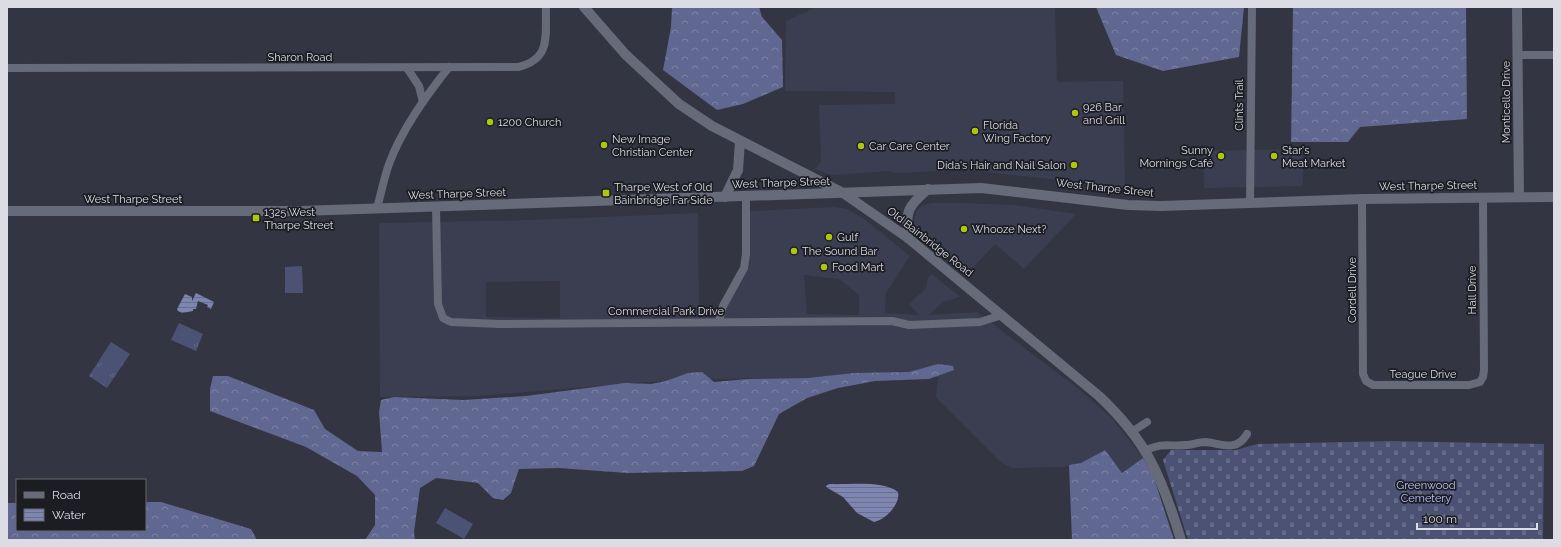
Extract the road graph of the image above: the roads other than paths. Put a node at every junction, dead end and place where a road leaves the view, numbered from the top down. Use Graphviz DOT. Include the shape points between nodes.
graph roads {
  1 [pos="546,7"];
  2 [pos="584,7"];
  3 [pos="1252,7"];
  4 [pos="1517,7"];
  5 [pos="1517,55"];
  6 [pos="1554,55"];
  7 [pos="449,67"];
  8 [pos="7,68"];
  9 [pos="407,68"];
  10 [pos="423,102"];
  11 [pos="740,142"];
  12 [pos="928,189"];
  13 [pos="844,194"];
  14 [pos="746,196"];
  15 [pos="725,197"];
  16 [pos="1518,197"];
  17 [pos="1554,197"];
  18 [pos="1483,198"];
  19 [pos="1362,199"];
  20 [pos="1250,203"];
  21 [pos="436,207"];
  22 [pos="377,208"];
  23 [pos="7,210"];
  24 [pos="908,238"];
  25 [pos="1002,315"];
  26 [pos="719,321"];
  27 [pos="1366,381"];
  28 [pos="1480,382"];
  29 [pos="1147,422"];
  30 [pos="1133,431"];
  31 [pos="1247,434"];
  32 [pos="1146,450"];
  33 [pos="1181,540"];
  1 -- 7 [label="street, Sharon Road" via="545,43 542,52 532,62 518,67"];
  2 -- 11 [label="main road, Old Bainbridge Road" via="626,55 679,104"];
  3 -- 20 [label="street, Clints Trail"];
  4 -- 5 [label="main road, Monticello Drive"];
  5 -- 6 [label="street"];
  5 -- 16 [label="main road, Monticello Drive"];
  7 -- 9 [label="street, Sharon Road"];
  7 -- 10 [label="street"];
  8 -- 9 [label="street, Sharon Road"];
  9 -- 10 [label="street" via="419,86"];
  10 -- 22 [label="street" via="395,149"];
  11 -- 13 [label="main road, Old Bainbridge Road"];
  11 -- 15 [label="main road" via="738,170"];
  12 -- 13 [label="main road, West Tharpe Street"];
  12 -- 20 [label="main road, West Tharpe Street" via="1011,190 1128,205"];
  12 -- 24 [label="main road" via="913,202 907,214"];
  13 -- 14 [label="main road, West Tharpe Street"];
  13 -- 24 [label="main road, Old Bainbridge Road"];
  14 -- 15 [label="main road, West Tharpe Street"];
  14 -- 26 [label="street" via="744,268 723,306"];
  15 -- 21 [label="main road, West Tharpe Street"];
  16 -- 17 [label="main road, West Tharpe Street"];
  16 -- 18 [label="main road, West Tharpe Street"];
  18 -- 19 [label="main road, West Tharpe Street"];
  18 -- 28 [label="street, Hall Drive" via="1484,370"];
  19 -- 20 [label="main road, West Tharpe Street"];
  19 -- 27 [label="street, Cordell Drive" via="1363,374"];
  21 -- 22 [label="main road, West Tharpe Street"];
  21 -- 26 [label="street, Commercial Park Drive" via="438,304 440,313 446,320 499,324"];
  22 -- 23 [label="main road, West Tharpe Street" via="300,211"];
  24 -- 25 [label="main road, Old Bainbridge Road"];
  25 -- 26 [label="street, Commercial Park Drive" via="980,322 909,325 892,321"];
  25 -- 30 [label="main road, Old Bainbridge Road" via="1099,396"];
  27 -- 28 [label="street, Teague Drive" via="1373,384"];
  29 -- 30 [label="street"];
  30 -- 32 [label="main road, Old Bainbridge Road"];
  31 -- 32 [label="street" via="1239,444 1227,447 1205,442 1186,445 1164,444"];
  32 -- 33 [label="main road, Old Bainbridge Road" via="1165,490"];
}
